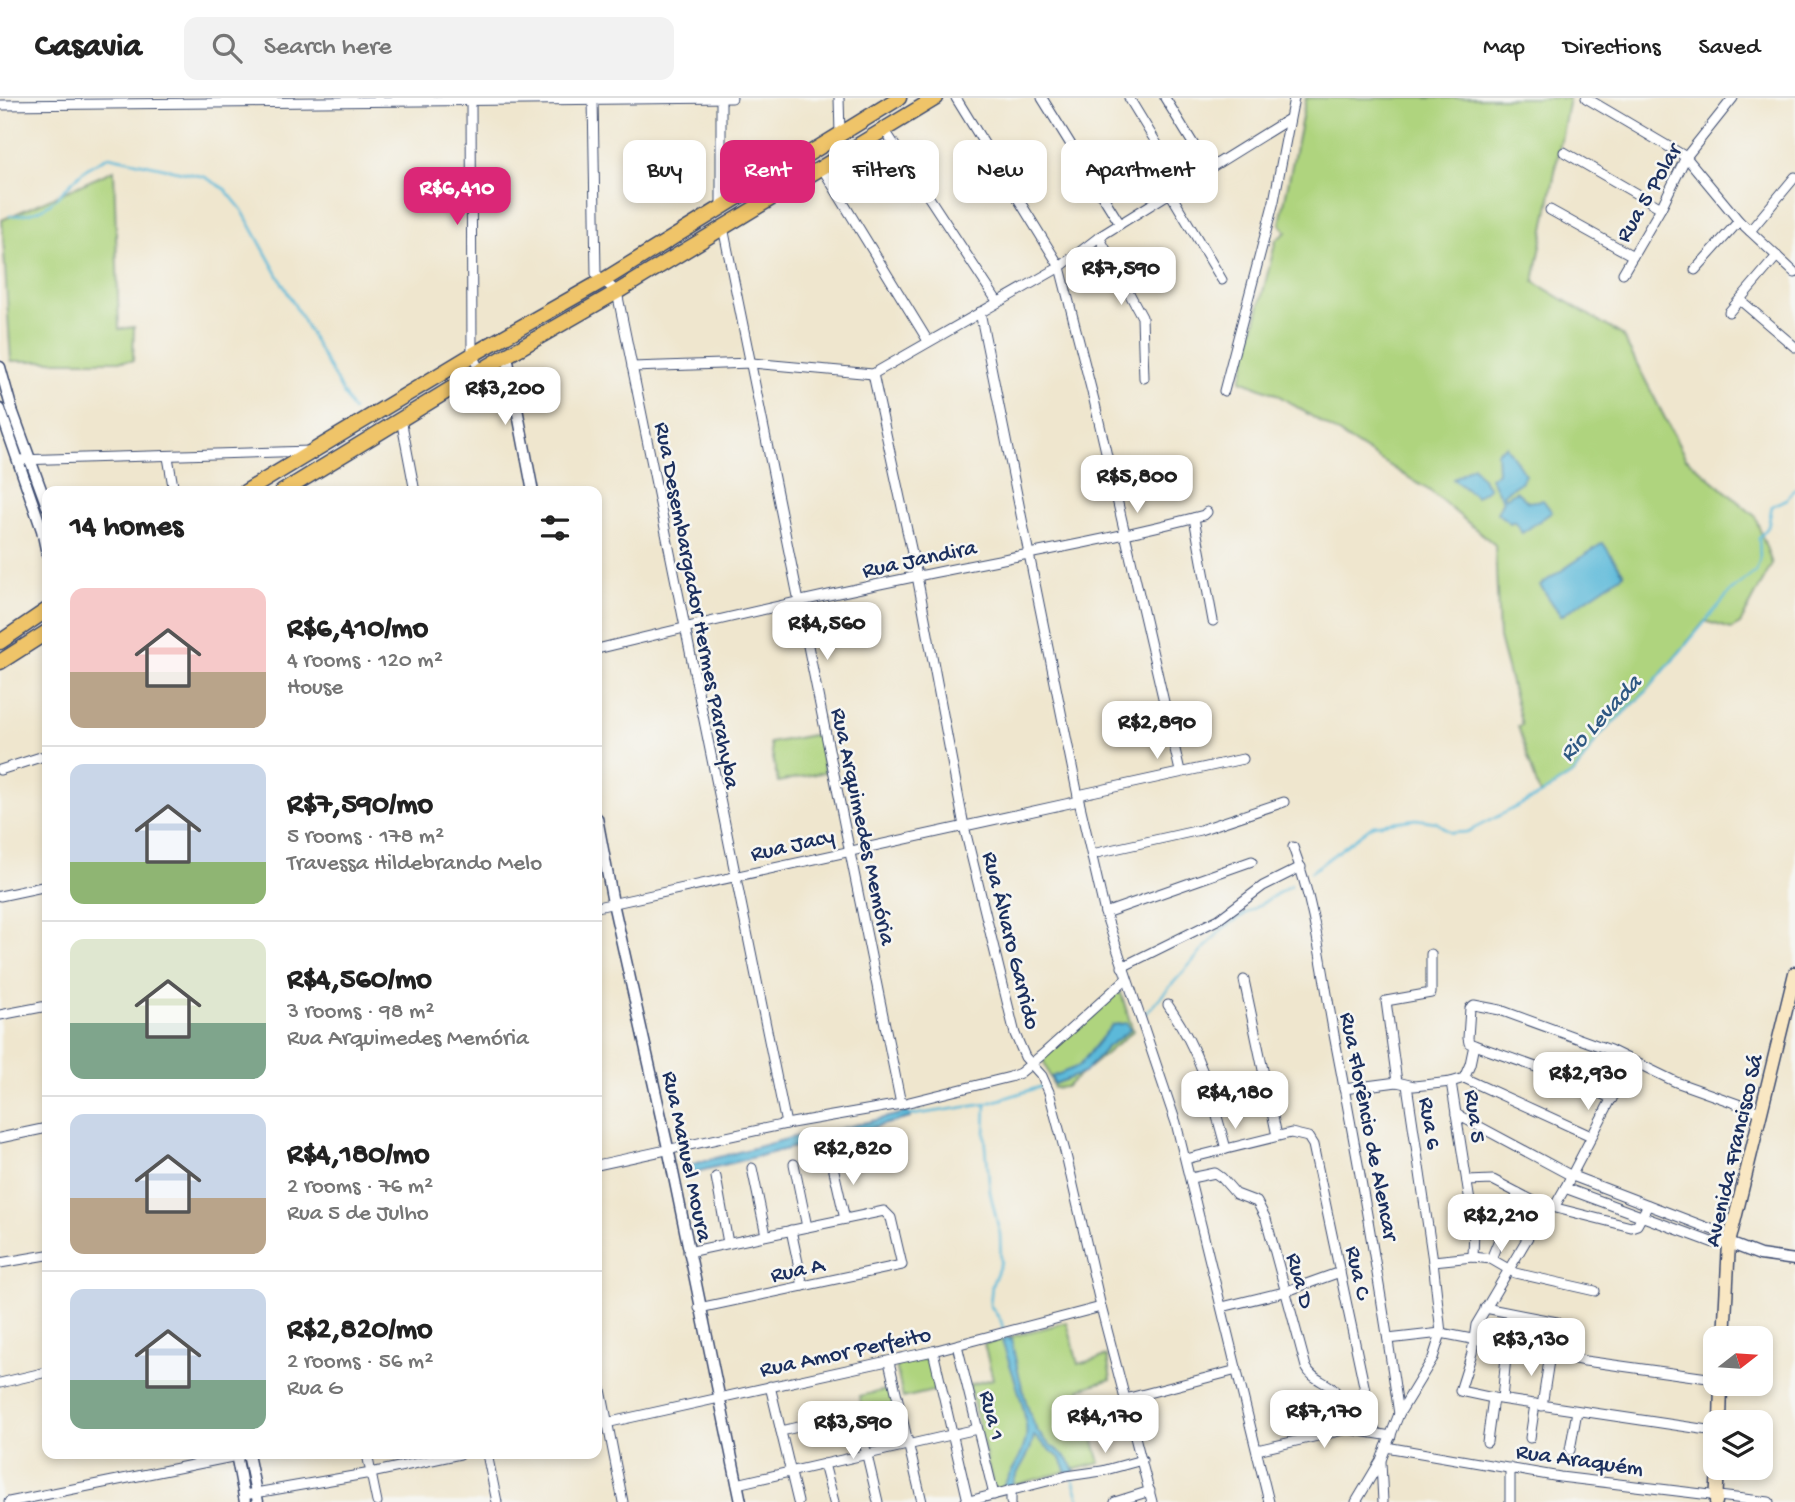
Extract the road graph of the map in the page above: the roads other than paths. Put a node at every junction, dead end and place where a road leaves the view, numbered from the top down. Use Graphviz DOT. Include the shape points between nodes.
graph roads {
  1 [pos="593,98"];
  2 [pos="721,98"];
  3 [pos="732,98"];
  4 [pos="839,98"];
  5 [pos="899,98"];
  6 [pos="936,98"];
  7 [pos="956,98"];
  8 [pos="1042,98"];
  9 [pos="1129,98"];
  10 [pos="1165,98"];
  11 [pos="1294,98"];
  12 [pos="1586,98"];
  13 [pos="1733,98"];
  14 [pos="471,99"];
  15 [pos="225,100"];
  16 [pos="346,100"];
  17 [pos="108,101"];
  18 [pos="0,105"];
  19 [pos="1289,119"];
  20 [pos="884,129"];
  21 [pos="840,134"];
  22 [pos="1155,140"];
  23 [pos="1191,140"];
  24 [pos="1564,152"];
  25 [pos="1686,158"];
  26 [pos="1218,162"];
  27 [pos="822,168"];
  28 [pos="1795,177"];
  29 [pos="1155,203"];
  30 [pos="1177,203"];
  31 [pos="721,208"];
  32 [pos="1661,208"];
  33 [pos="1550,210"];
  34 [pos="1739,221"];
  35 [pos="1120,224"];
  36 [pos="723,227"];
  37 [pos="1750,231"];
  38 [pos="1099,237"];
  39 [pos="1633,256"];
  40 [pos="1777,256"];
  41 [pos="1060,267"];
  42 [pos="1695,270"];
  43 [pos="1795,273"];
  44 [pos="1623,274"];
  45 [pos="604,280"];
  46 [pos="1222,280"];
  47 [pos="617,292"];
  48 [pos="1740,300"];
  49 [pos="997,301"];
  50 [pos="979,312"];
  51 [pos="1729,312"];
  52 [pos="928,341"];
  53 [pos="1795,347"];
  54 [pos="472,355"];
  55 [pos="507,356"];
  56 [pos="752,363"];
  57 [pos="0,367"];
  58 [pos="632,367"];
  59 [pos="480,371"];
  60 [pos="873,374"];
  61 [pos="1144,377"];
  62 [pos="1224,391"];
  63 [pos="0,409"];
  64 [pos="399,421"];
  65 [pos="313,451"];
  66 [pos="168,457"];
  67 [pos="18,460"];
  68 [pos="32,460"];
  69 [pos="173,486"];
  70 [pos="254,486"];
  71 [pos="295,486"];
  72 [pos="414,486"];
  73 [pos="532,486"];
  74 [pos="42,491"];
  75 [pos="1207,512"];
  76 [pos="1195,518"];
  77 [pos="42,530"];
  78 [pos="1126,535"];
  79 [pos="1029,555"];
  80 [pos="917,576"];
  81 [pos="800,603"];
  82 [pos="42,613"];
  83 [pos="1213,621"];
  84 [pos="684,627"];
  85 [pos="42,635"];
  86 [pos="0,642"];
  87 [pos="602,648"];
  88 [pos="0,662"];
  89 [pos="42,757"];
  90 [pos="1243,759"];
  91 [pos="0,770"];
  92 [pos="1180,771"];
  93 [pos="1078,798"];
  94 [pos="1284,802"];
  95 [pos="964,825"];
  96 [pos="602,845"];
  97 [pos="1293,847"];
  98 [pos="850,849"];
  99 [pos="1092,854"];
  100 [pos="1252,861"];
  101 [pos="1301,867"];
  102 [pos="734,876"];
  103 [pos="42,887"];
  104 [pos="0,896"];
  105 [pos="613,903"];
  106 [pos="602,905"];
  107 [pos="1105,913"];
  108 [pos="1431,954"];
  109 [pos="1122,968"];
  110 [pos="1795,973"];
  111 [pos="1126,979"];
  112 [pos="1244,980"];
  113 [pos="1168,1005"];
  114 [pos="42,1007"];
  115 [pos="0,1015"];
  116 [pos="1474,1045"];
  117 [pos="1631,1061"];
  118 [pos="1031,1065"];
  119 [pos="1464,1077"];
  120 [pos="1451,1082"];
  121 [pos="1402,1084"];
  122 [pos="1344,1089"];
  123 [pos="1612,1099"];
  124 [pos="901,1104"];
  125 [pos="1760,1112"];
  126 [pos="1456,1114"];
  127 [pos="786,1124"];
  128 [pos="42,1129"];
  129 [pos="1277,1136"];
  130 [pos="1591,1136"];
  131 [pos="0,1138"];
  132 [pos="668,1148"];
  133 [pos="1226,1149"];
  134 [pos="1186,1160"];
  135 [pos="832,1162"];
  136 [pos="602,1163"];
  137 [pos="794,1164"];
  138 [pos="752,1168"];
  139 [pos="1570,1175"];
  140 [pos="716,1177"];
  141 [pos="1191,1178"];
  142 [pos="1467,1181"];
  143 [pos="1565,1188"];
  144 [pos="1518,1193"];
  145 [pos="1648,1205"];
  146 [pos="1550,1208"];
  147 [pos="1643,1217"];
  148 [pos="845,1219"];
  149 [pos="807,1227"];
  150 [pos="791,1230"];
  151 [pos="766,1235"];
  152 [pos="728,1243"];
  153 [pos="1729,1243"];
  154 [pos="688,1252"];
  155 [pos="42,1256"];
  156 [pos="1473,1257"];
  157 [pos="1491,1259"];
  158 [pos="1795,1260"];
  159 [pos="1433,1261"];
  160 [pos="0,1263"];
  161 [pos="1509,1269"];
  162 [pos="1340,1272"];
  163 [pos="803,1286"];
  164 [pos="1595,1290"];
  165 [pos="1284,1292"];
  166 [pos="1101,1307"];
  167 [pos="1222,1307"];
  168 [pos="699,1308"];
  169 [pos="1485,1308"];
  170 [pos="1558,1322"];
  171 [pos="1725,1326"];
  172 [pos="1441,1333"];
  173 [pos="1388,1339"];
  174 [pos="1475,1340"];
  175 [pos="957,1345"];
  176 [pos="1507,1346"];
  177 [pos="933,1352"];
  178 [pos="1550,1354"];
  179 [pos="889,1362"];
  180 [pos="1237,1370"];
  181 [pos="42,1373"];
  182 [pos="1703,1377"];
  183 [pos="0,1383"];
  184 [pos="770,1387"];
  185 [pos="602,1394"];
  186 [pos="719,1397"];
  187 [pos="1125,1399"];
  188 [pos="1497,1399"];
  189 [pos="1539,1405"];
  190 [pos="1577,1411"];
  191 [pos="1399,1414"];
  192 [pos="608,1423"];
  193 [pos="602,1424"];
  194 [pos="977,1429"];
  195 [pos="1348,1429"];
  196 [pos="1703,1429"];
  197 [pos="781,1431"];
  198 [pos="1377,1433"];
  199 [pos="952,1435"];
  200 [pos="1391,1436"];
  201 [pos="1530,1438"];
  202 [pos="1487,1442"];
  203 [pos="908,1446"];
  204 [pos="1386,1447"];
  205 [pos="1257,1450"];
  206 [pos="1570,1450"];
  207 [pos="867,1455"];
  208 [pos="222,1459"];
  209 [pos="242,1459"];
  210 [pos="243,1459"];
  211 [pos="368,1459"];
  212 [pos="438,1459"];
  213 [pos="488,1459"];
  214 [pos="1142,1460"];
  215 [pos="1381,1460"];
  216 [pos="824,1464"];
  217 [pos="1510,1468"];
  218 [pos="791,1473"];
  219 [pos="371,1474"];
  220 [pos="1717,1480"];
  221 [pos="737,1484"];
  222 [pos="1011,1490"];
  223 [pos="1150,1491"];
  224 [pos="994,1494"];
  225 [pos="257,1497"];
  226 [pos="244,1498"];
  227 [pos="1716,1498"];
  228 [pos="9,1502"];
  229 [pos="377,1502"];
  230 [pos="497,1502"];
  231 [pos="623,1502"];
  232 [pos="741,1502"];
  233 [pos="798,1502"];
  234 [pos="834,1502"];
  235 [pos="878,1502"];
  236 [pos="922,1502"];
  237 [pos="967,1502"];
  238 [pos="1011,1502"];
  239 [pos="1115,1502"];
  240 [pos="1152,1502"];
  241 [pos="1269,1502"];
  242 [pos="1356,1502"];
  243 [pos="1382,1502"];
  244 [pos="1510,1502"];
  245 [pos="1769,1502"];
  1 -- 2 [label="street"];
  1 -- 14 [label="street"];
  1 -- 45 [label="street" via="596,274"];
  2 -- 3 [label="street"];
  2 -- 31 [label="street"];
  4 -- 21 [label="street"];
  5 -- 21 [label="main road"];
  6 -- 20 [label="main road"];
  7 -- 41 [label="street"];
  8 -- 35 [label="street"];
  9 -- 22 [label="street"];
  10 -- 23 [label="street"];
  11 -- 19 [label="street"];
  12 -- 25 [label="street"];
  13 -- 25 [label="street, Rua 5 Polar"];
  14 -- 16 [label="street"];
  14 -- 54 [label="street"];
  15 -- 16 [label="street"];
  15 -- 17 [label="street"];
  17 -- 18 [label="street"];
  19 -- 26 [label="street"];
  19 -- 62 [label="street"];
  20 -- 27 [label="main road"];
  20 -- 49 [label="street"];
  21 -- 31 [label="main road"];
  24 -- 32 [label="street"];
  25 -- 32 [label="street, Rua 5 Polar"];
  25 -- 34 [label="street"];
  27 -- 36 [label="main road"];
  27 -- 52 [label="street"];
  28 -- 37 [label="street"];
  29 -- 35 [label="street"];
  30 -- 46 [label="street"];
  31 -- 45 [label="main road"];
  32 -- 39 [label="street, Rua 5 Polar"];
  33 -- 39 [label="street"];
  34 -- 37 [label="street"];
  34 -- 42 [label="street"];
  35 -- 38 [label="street"];
  36 -- 47 [label="main road"];
  36 -- 56 [label="street, Rua Arquimedes Memória"];
  37 -- 40 [label="street"];
  38 -- 41 [label="street"];
  38 -- 61 [label="street" via="1142,317"];
  39 -- 44 [label="street, Rua 5 Polar"];
  40 -- 43 [label="street"];
  40 -- 48 [label="street"];
  41 -- 49 [label="street"];
  41 -- 78 [label="street"];
  45 -- 47 [label="street"];
  45 -- 54 [label="main road"];
  47 -- 55 [label="main road"];
  47 -- 58 [label="street, Rua Desembargador Hermes Parahyba"];
  48 -- 51 [label="street"];
  48 -- 53 [label="street"];
  49 -- 50 [label="street"];
  50 -- 52 [label="street"];
  50 -- 79 [label="street"];
  52 -- 60 [label="street"];
  54 -- 59 [label="street"];
  54 -- 65 [label="main road"];
  55 -- 59 [label="main road"];
  55 -- 73 [label="street"];
  56 -- 58 [label="street"];
  56 -- 60 [label="street"];
  56 -- 81 [label="street, Rua Arquimedes Memória"];
  57 -- 68 [label="street"];
  58 -- 84 [label="street, Rua Desembargador Hermes Parahyba"];
  59 -- 64 [label="main road"];
  60 -- 80 [label="street, Rua Álvaro Garrido"];
  63 -- 67 [label="street"];
  64 -- 71 [label="main road"];
  64 -- 72 [label="street"];
  65 -- 66 [label="street"];
  65 -- 70 [label="main road"];
  66 -- 68 [label="street"];
  66 -- 69 [label="street"];
  67 -- 68 [label="street"];
  67 -- 77 [label="street"];
  68 -- 74 [label="street"];
  75 -- 76 [label="street, Rua Jandira"];
  76 -- 78 [label="street, Rua Jandira"];
  76 -- 83 [label="street"];
  78 -- 79 [label="street, Rua Jandira"];
  78 -- 92 [label="street"];
  79 -- 80 [label="street, Rua Jandira"];
  79 -- 93 [label="street"];
  80 -- 81 [label="street, Rua Jandira"];
  80 -- 95 [label="street, Rua Álvaro Garrido"];
  81 -- 84 [label="street, Rua Jandira"];
  81 -- 98 [label="street, Rua Arquimedes Memória"];
  82 -- 86 [label="main road"];
  84 -- 87 [label="street, Rua Jandira"];
  84 -- 102 [label="street, Rua Desembargador Hermes Parahyba"];
  85 -- 88 [label="main road"];
  89 -- 91 [label="street"];
  90 -- 92 [label="street, Rua Jacy"];
  92 -- 93 [label="street, Rua Jacy"];
  93 -- 95 [label="street, Rua Jacy"];
  93 -- 99 [label="street"];
  94 -- 99 [label="street" via="1200,830"];
  95 -- 98 [label="street, Rua Jacy"];
  95 -- 118 [label="street, Rua Álvaro Garrido" via="1015,1034"];
  96 -- 105 [label="street, Rua Manuel Moura"];
  97 -- 101 [label="street, Rua Florêncio de Alencar"];
  98 -- 102 [label="street, Rua Jacy"];
  98 -- 124 [label="street, Rua Arquimedes Memória"];
  99 -- 107 [label="street"];
  100 -- 107 [label="street"];
  101 -- 109 [label="street" via="1219,919"];
  101 -- 122 [label="street, Rua Florêncio de Alencar"];
  102 -- 105 [label="street, Rua Jacy"];
  102 -- 127 [label="street, Rua Desembargador Hermes Parahyba"];
  103 -- 104 [label="street"];
  105 -- 106 [label="street, Rua Jacy"];
  105 -- 132 [label="street, Rua Manuel Moura"];
  107 -- 109 [label="street"];
  108 -- 121 [label="street, Rua 6" via="1431,993 1386,1001"];
  109 -- 111 [label="street"];
  110 -- 125 [label="main road, Avenida Francisco Sá"];
  111 -- 118 [label="street"];
  111 -- 134 [label="street"];
  112 -- 129 [label="street"];
  113 -- 133 [label="street" via="1198,1055"];
  114 -- 115 [label="street"];
  116 -- 117 [label="street, Rua 5" via="1468,1038 1474,1005"];
  116 -- 119 [label="street, Rua 5"];
  116 -- 123 [label="street"];
  117 -- 123 [label="street"];
  117 -- 125 [label="street"];
  118 -- 124 [label="street" via="1010,1077"];
  118 -- 166 [label="street, Rua Álvaro Garrido" via="1046,1081"];
  119 -- 120 [label="street, Rua 5"];
  119 -- 130 [label="street"];
  120 -- 121 [label="street"];
  120 -- 126 [label="street, Rua 5"];
  121 -- 122 [label="street"];
  121 -- 159 [label="street, Rua 6"];
  122 -- 173 [label="street, Rua Florêncio de Alencar"];
  123 -- 130 [label="street"];
  124 -- 127 [label="street"];
  125 -- 153 [label="main road, Avenida Francisco Sá"];
  126 -- 139 [label="street"];
  126 -- 142 [label="street, Rua 5"];
  127 -- 132 [label="street"];
  128 -- 131 [label="street"];
  129 -- 133 [label="street"];
  129 -- 162 [label="street, Rua C" via="1308,1137 1313,1146"];
  130 -- 139 [label="street"];
  132 -- 136 [label="street"];
  132 -- 154 [label="street, Rua Manuel Moura"];
  133 -- 134 [label="street"];
  134 -- 141 [label="street"];
  135 -- 148 [label="street"];
  137 -- 149 [label="street"];
  138 -- 151 [label="street"];
  139 -- 143 [label="street"];
  139 -- 145 [label="street"];
  140 -- 152 [label="street"];
  141 -- 165 [label="street, Rua D" via="1215,1173 1236,1194 1260,1206"];
  141 -- 167 [label="street"];
  142 -- 144 [label="street" via="1493,1180"];
  142 -- 156 [label="street, Rua 5"];
  143 -- 146 [label="street"];
  143 -- 147 [label="street"];
  144 -- 146 [label="street"];
  144 -- 157 [label="street"];
  145 -- 147 [label="street"];
  145 -- 153 [label="street" via="1716,1231"];
  146 -- 147 [label="street" via="1631,1227"];
  146 -- 161 [label="street" via="1543,1212"];
  147 -- 153 [label="street" via="1714,1243"];
  148 -- 149 [label="street"];
  148 -- 163 [label="street, Rua A" via="888,1213 902,1265"];
  149 -- 150 [label="street"];
  150 -- 151 [label="street"];
  150 -- 163 [label="street"];
  151 -- 152 [label="street"];
  152 -- 154 [label="street"];
  153 -- 158 [label="street" via="1760,1255"];
  153 -- 171 [label="main road, Avenida Francisco Sá"];
  154 -- 168 [label="street, Rua Manuel Moura"];
  155 -- 160 [label="street"];
  156 -- 157 [label="street"];
  156 -- 159 [label="street"];
  157 -- 161 [label="street"];
  159 -- 172 [label="street, Rua 6"];
  161 -- 164 [label="street"];
  161 -- 169 [label="street"];
  162 -- 165 [label="street"];
  162 -- 198 [label="street, Rua C"];
  163 -- 168 [label="street, Rua A"];
  165 -- 167 [label="street"];
  165 -- 195 [label="street, Rua D" via="1308,1372 1336,1393"];
  166 -- 175 [label="street, Rua Amor Perfeito"];
  166 -- 187 [label="street, Rua Álvaro Garrido"];
  167 -- 180 [label="street"];
  168 -- 186 [label="street, Rua Manuel Moura"];
  169 -- 170 [label="street"];
  169 -- 174 [label="street" via="1476,1325"];
  172 -- 173 [label="street"];
  172 -- 174 [label="street"];
  172 -- 191 [label="street" via="1433,1358"];
  173 -- 191 [label="street, Rua Florêncio de Alencar"];
  174 -- 176 [label="street"];
  174 -- 188 [label="street" via="1460,1391"];
  175 -- 177 [label="street, Rua Amor Perfeito"];
  175 -- 194 [label="street, Rua 1"];
  176 -- 178 [label="street"];
  176 -- 188 [label="street"];
  177 -- 179 [label="street, Rua Amor Perfeito"];
  177 -- 199 [label="street"];
  178 -- 182 [label="street"];
  178 -- 189 [label="street"];
  179 -- 184 [label="street, Rua Amor Perfeito"];
  179 -- 203 [label="street"];
  180 -- 187 [label="street"];
  180 -- 205 [label="street"];
  181 -- 183 [label="street"];
  184 -- 186 [label="street, Rua Amor Perfeito"];
  184 -- 197 [label="street"];
  185 -- 192 [label="street"];
  186 -- 192 [label="street, Rua Amor Perfeito"];
  186 -- 221 [label="street, Rua Manuel Moura"];
  187 -- 214 [label="street, Rua Álvaro Garrido"];
  188 -- 189 [label="street"];
  188 -- 202 [label="street"];
  189 -- 190 [label="street"];
  189 -- 201 [label="street"];
  190 -- 196 [label="street"];
  190 -- 206 [label="street"];
  191 -- 200 [label="street"];
  192 -- 193 [label="street, Rua Amor Perfeito"];
  192 -- 231 [label="street"];
  194 -- 199 [label="street"];
  194 -- 224 [label="street, Rua 1"];
  195 -- 198 [label="street"];
  195 -- 205 [label="street"];
  197 -- 207 [label="street" via="857,1413"];
  197 -- 218 [label="street"];
  198 -- 200 [label="street"];
  199 -- 203 [label="street"];
  199 -- 237 [label="street"];
  200 -- 204 [label="street"];
  203 -- 207 [label="street"];
  203 -- 236 [label="street"];
  204 -- 215 [label="street"];
  204 -- 217 [label="street, Rua Araquém"];
  205 -- 241 [label="street"];
  207 -- 216 [label="street"];
  207 -- 235 [label="street"];
  208 -- 228 [label="street"];
  209 -- 226 [label="street"];
  210 -- 225 [label="street"];
  211 -- 219 [label="street"];
  212 -- 219 [label="street"];
  213 -- 230 [label="street"];
  214 -- 222 [label="street"];
  214 -- 223 [label="street, Rua Álvaro Garrido"];
  215 -- 242 [label="street"];
  215 -- 243 [label="street"];
  216 -- 218 [label="street"];
  216 -- 234 [label="street"];
  217 -- 227 [label="street, Rua Araquém"];
  217 -- 244 [label="street"];
  218 -- 221 [label="street"];
  218 -- 233 [label="street"];
  219 -- 225 [label="street"];
  219 -- 229 [label="street"];
  220 -- 227 [label="main road"];
  221 -- 232 [label="street, Rua Manuel Moura"];
  222 -- 224 [label="street"];
  222 -- 238 [label="street"];
  223 -- 239 [label="street"];
  223 -- 240 [label="street, Rua Álvaro Garrido"];
  224 -- 237 [label="street"];
  225 -- 226 [label="street"];
  227 -- 245 [label="street, Rua Araquém"];
}
